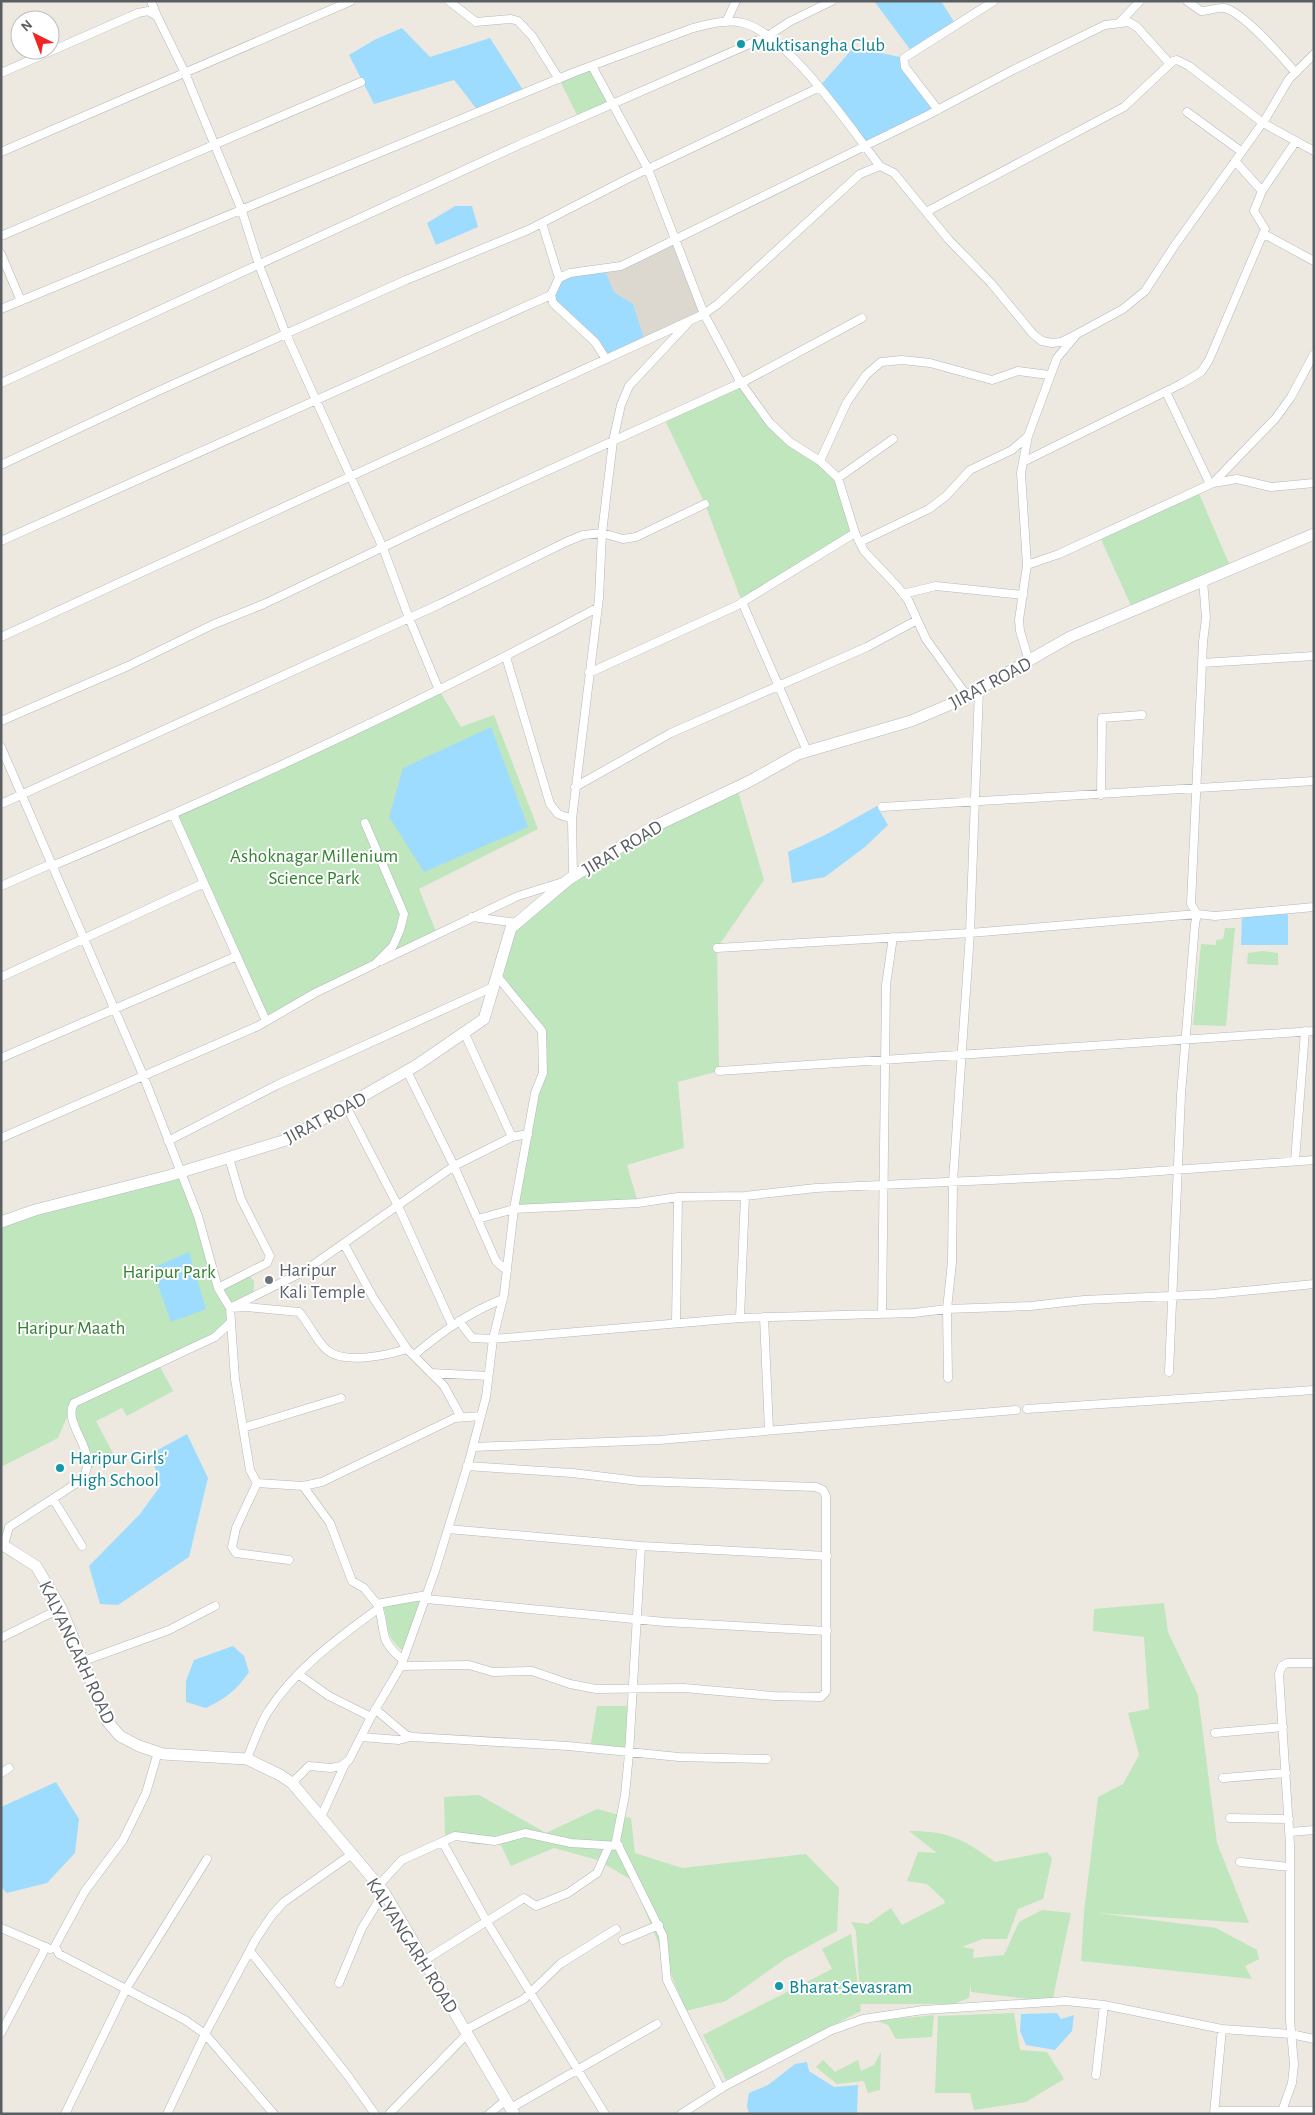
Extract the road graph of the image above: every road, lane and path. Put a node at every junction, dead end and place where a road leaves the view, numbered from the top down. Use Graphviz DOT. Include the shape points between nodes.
graph roads {
  1 [pos="151,1"];
  2 [pos="351,1"];
  3 [pos="449,1"];
  4 [pos="736,1"];
  5 [pos="832,1"];
  6 [pos="994,1"];
  7 [pos="1140,1"];
  8 [pos="1187,1"];
  9 [pos="1221,4"];
  10 [pos="157,16"];
  11 [pos="726,22"];
  12 [pos="1120,22"];
  13 [pos="768,36"];
  14 [pos="1314,54"];
  15 [pos="1170,64"];
  16 [pos="592,66"];
  17 [pos="1296,72"];
  18 [pos="1,73"];
  19 [pos="184,73"];
  20 [pos="559,79"];
  21 [pos="361,82"];
  22 [pos="818,88"];
  23 [pos="612,105"];
  24 [pos="938,110"];
  25 [pos="1187,112"];
  26 [pos="1263,123"];
  27 [pos="1296,142"];
  28 [pos="214,146"];
  29 [pos="864,146"];
  30 [pos="1314,151"];
  31 [pos="1,152"];
  32 [pos="1242,152"];
  33 [pos="1235,161"];
  34 [pos="880,166"];
  35 [pos="648,169"];
  36 [pos="1262,191"];
  37 [pos="242,211"];
  38 [pos="926,212"];
  39 [pos="542,223"];
  40 [pos="1264,234"];
  41 [pos="1,236"];
  42 [pos="675,240"];
  43 [pos="1,254"];
  44 [pos="1314,261"];
  45 [pos="259,266"];
  46 [pos="559,278"];
  47 [pos="551,295"];
  48 [pos="21,301"];
  49 [pos="1,309"];
  50 [pos="704,314"];
  51 [pos="862,318"];
  52 [pos="691,320"];
  53 [pos="286,334"];
  54 [pos="1077,334"];
  55 [pos="1314,354"];
  56 [pos="606,359"];
  57 [pos="1305,371"];
  58 [pos="1314,372"];
  59 [pos="1049,375"];
  60 [pos="1,383"];
  61 [pos="741,383"];
  62 [pos="1166,392"];
  63 [pos="315,401"];
  64 [pos="1028,436"];
  65 [pos="893,439"];
  66 [pos="613,440"];
  67 [pos="820,461"];
  68 [pos="1023,462"];
  69 [pos="1,465"];
  70 [pos="351,475"];
  71 [pos="838,478"];
  72 [pos="1211,483"];
  73 [pos="1314,483"];
  74 [pos="705,504"];
  75 [pos="602,533"];
  76 [pos="855,533"];
  77 [pos="1314,534"];
  78 [pos="1,541"];
  79 [pos="860,542"];
  80 [pos="383,548"];
  81 [pos="1027,565"];
  82 [pos="1203,580"];
  83 [pos="903,594"];
  84 [pos="1023,595"];
  85 [pos="742,602"];
  86 [pos="597,608"];
  87 [pos="409,618"];
  88 [pos="917,620"];
  89 [pos="1,637"];
  90 [pos="1314,656"];
  91 [pos="506,657"];
  92 [pos="1029,661"];
  93 [pos="1202,663"];
  94 [pos="589,673"];
  95 [pos="777,686"];
  96 [pos="439,690"];
  97 [pos="979,690"];
  98 [pos="967,696"];
  99 [pos="1142,715"];
  100 [pos="1,721"];
  101 [pos="1,747"];
  102 [pos="808,751"];
  103 [pos="1314,781"];
  104 [pos="575,787"];
  105 [pos="1197,789"];
  106 [pos="22,794"];
  107 [pos="1101,795"];
  108 [pos="1,804"];
  109 [pos="974,804"];
  110 [pos="882,807"];
  111 [pos="173,814"];
  112 [pos="572,820"];
  113 [pos="365,823"];
  114 [pos="52,865"];
  115 [pos="569,879"];
  116 [pos="204,883"];
  117 [pos="1,886"];
  118 [pos="1314,907"];
  119 [pos="1197,914"];
  120 [pos="472,917"];
  121 [pos="517,923"];
  122 [pos="970,933"];
  123 [pos="894,938"];
  124 [pos="84,939"];
  125 [pos="717,948"];
  126 [pos="237,956"];
  127 [pos="375,964"];
  128 [pos="1,976"];
  129 [pos="495,982"];
  130 [pos="114,1009"];
  131 [pos="266,1021"];
  132 [pos="1310,1031"];
  133 [pos="464,1032"];
  134 [pos="1185,1040"];
  135 [pos="963,1054"];
  136 [pos="1,1058"];
  137 [pos="884,1060"];
  138 [pos="407,1071"];
  139 [pos="719,1071"];
  140 [pos="143,1075"];
  141 [pos="346,1106"];
  142 [pos="528,1134"];
  143 [pos="512,1137"];
  144 [pos="1,1138"];
  145 [pos="168,1141"];
  146 [pos="229,1158"];
  147 [pos="1314,1160"];
  148 [pos="1295,1161"];
  149 [pos="454,1166"];
  150 [pos="1179,1170"];
  151 [pos="180,1172"];
  152 [pos="953,1181"];
  153 [pos="885,1185"];
  154 [pos="746,1196"];
  155 [pos="678,1197"];
  156 [pos="398,1206"];
  157 [pos="514,1209"];
  158 [pos="478,1219"];
  159 [pos="1,1222"];
  160 [pos="344,1244"];
  161 [pos="507,1271"];
  162 [pos="1314,1284"];
  163 [pos="218,1288"];
  164 [pos="1172,1296"];
  165 [pos="503,1299"];
  166 [pos="230,1308"];
  167 [pos="947,1309"];
  168 [pos="882,1314"];
  169 [pos="764,1317"];
  170 [pos="740,1318"];
  171 [pos="230,1323"];
  172 [pos="455,1323"];
  173 [pos="676,1323"];
  174 [pos="493,1339"];
  175 [pos="407,1349"];
  176 [pos="414,1355"];
  177 [pos="1168,1372"];
  178 [pos="431,1373"];
  179 [pos="488,1376"];
  180 [pos="948,1378"];
  181 [pos="1314,1390"];
  182 [pos="341,1398"];
  183 [pos="1027,1409"];
  184 [pos="1016,1410"];
  185 [pos="481,1416"];
  186 [pos="461,1418"];
  187 [pos="243,1428"];
  188 [pos="768,1430"];
  189 [pos="473,1447"];
  190 [pos="468,1466"];
  191 [pos="257,1483"];
  192 [pos="303,1486"];
  193 [pos="53,1499"];
  194 [pos="448,1529"];
  195 [pos="2,1545"];
  196 [pos="82,1546"];
  197 [pos="641,1546"];
  198 [pos="827,1556"];
  199 [pos="289,1560"];
  200 [pos="426,1597"];
  201 [pos="215,1606"];
  202 [pos="378,1606"];
  203 [pos="61,1608"];
  204 [pos="637,1619"];
  205 [pos="827,1631"];
  206 [pos="1,1638"];
  207 [pos="81,1662"];
  208 [pos="401,1662"];
  209 [pos="1314,1663"];
  210 [pos="298,1674"];
  211 [pos="633,1687"];
  212 [pos="375,1710"];
  213 [pos="370,1717"];
  214 [pos="1283,1727"];
  215 [pos="1215,1733"];
  216 [pos="410,1736"];
  217 [pos="361,1738"];
  218 [pos="158,1752"];
  219 [pos="628,1754"];
  220 [pos="246,1759"];
  221 [pos="767,1760"];
  222 [pos="345,1764"];
  223 [pos="9,1768"];
  224 [pos="1,1773"];
  225 [pos="1286,1773"];
  226 [pos="1223,1778"];
  227 [pos="292,1784"];
  228 [pos="322,1817"];
  229 [pos="1230,1818"];
  230 [pos="1289,1820"];
  231 [pos="1314,1830"];
  232 [pos="1290,1832"];
  233 [pos="442,1843"];
  234 [pos="608,1846"];
  235 [pos="619,1846"];
  236 [pos="352,1854"];
  237 [pos="207,1859"];
  238 [pos="1240,1862"];
  239 [pos="1290,1867"];
  240 [pos="382,1888"];
  241 [pos="487,1922"];
  242 [pos="658,1925"];
  243 [pos="1,1928"];
  244 [pos="616,1928"];
  245 [pos="623,1940"];
  246 [pos="46,1947"];
  247 [pos="250,1951"];
  248 [pos="59,1954"];
  249 [pos="425,1960"];
  250 [pos="339,1982"];
  251 [pos="126,1990"];
  252 [pos="531,1993"];
  253 [pos="1104,2005"];
  254 [pos="657,2024"];
  255 [pos="1222,2030"];
  256 [pos="466,2032"];
  257 [pos="1,2033"];
  258 [pos="205,2034"];
  259 [pos="1291,2034"];
  260 [pos="1314,2039"];
  261 [pos="579,2069"];
  262 [pos="1096,2075"];
  263 [pos="721,2089"];
  264 [pos="510,2107"];
  265 [pos="1314,2110"];
  266 [pos="1282,2111"];
  267 [pos="1215,2112"];
  268 [pos="64,2114"];
  269 [pos="167,2114"];
  270 [pos="274,2114"];
  271 [pos="375,2114"];
  272 [pos="389,2114"];
  273 [pos="489,2114"];
  274 [pos="605,2114"];
  275 [pos="681,2114"];
  1 -- 10 [label="street"];
  2 -- 19 [label="street"];
  3 -- 20 [label="street" via="476,22 518,21 532,36"];
  4 -- 11 [label="street"];
  5 -- 13 [label="street"];
  6 -- 24 [label="street" via="904,58 905,67"];
  7 -- 12 [label="street"];
  8 -- 9 [label="street" via="1201,11"];
  9 -- 17 [label="street" via="1277,50"];
  10 -- 18 [label="street" via="148,11 138,13"];
  10 -- 19 [label="street"];
  11 -- 13 [label="street" via="742,23"];
  11 -- 16 [label="street" via="693,28"];
  12 -- 15 [label="street" via="1129,22 1137,27"];
  12 -- 24 [label="street" via="1105,25"];
  13 -- 22 [label="street"];
  13 -- 23 [label="street"];
  14 -- 17 [label="street"];
  15 -- 26 [label="street" via="1177,60 1189,66"];
  15 -- 38 [label="street" via="1124,107"];
  16 -- 20 [label="street"];
  16 -- 23 [label="street"];
  17 -- 26 [label="street"];
  19 -- 28 [label="street"];
  19 -- 31 [label="street"];
  20 -- 37 [label="street"];
  21 -- 28 [label="street"];
  22 -- 29 [label="street"];
  22 -- 35 [label="street"];
  23 -- 35 [label="street"];
  23 -- 45 [label="street"];
  24 -- 29 [label="street"];
  25 -- 32 [label="street"];
  26 -- 27 [label="street"];
  26 -- 32 [label="street"];
  27 -- 30 [label="street"];
  27 -- 36 [label="street"];
  28 -- 37 [label="street"];
  28 -- 41 [label="street"];
  29 -- 34 [label="street"];
  29 -- 42 [label="street"];
  32 -- 33 [label="street"];
  33 -- 36 [label="street"];
  33 -- 54 [label="street" via="1145,291 1123,309"];
  34 -- 38 [label="street" via="894,173"];
  34 -- 50 [label="street" via="860,174"];
  35 -- 39 [label="street"];
  35 -- 42 [label="street"];
  36 -- 40 [label="street" via="1254,211 1264,224"];
  37 -- 45 [label="street"];
  37 -- 48 [label="street"];
  38 -- 54 [label="street" via="1033,334 1052,343"];
  39 -- 46 [label="street"];
  39 -- 53 [label="street"];
  40 -- 44 [label="street"];
  40 -- 62 [label="street" via="1205,368"];
  42 -- 46 [label="street" via="621,266 570,273"];
  42 -- 50 [label="street"];
  43 -- 48 [label="street"];
  45 -- 53 [label="street"];
  45 -- 60 [label="street"];
  46 -- 47 [label="street"];
  47 -- 56 [label="street" via="553,303 596,342"];
  47 -- 63 [label="street"];
  48 -- 49 [label="street"];
  50 -- 52 [label="street"];
  50 -- 61 [label="street"];
  51 -- 61 [label="street"];
  52 -- 56 [label="street"];
  52 -- 66 [label="street" via="630,386 621,406"];
  53 -- 63 [label="street"];
  53 -- 69 [label="street"];
  54 -- 59 [label="street" via="1065,346"];
  55 -- 57 [label="street"];
  56 -- 70 [label="street"];
  57 -- 58 [label="street"];
  57 -- 72 [label="street" via="1275,419"];
  59 -- 64 [label="street"];
  59 -- 67 [label="street" via="1018,371 992,380 930,363 881,362 866,375 846,402"];
  61 -- 66 [label="street"];
  61 -- 67 [label="street" via="770,422 790,442"];
  62 -- 68 [label="street"];
  62 -- 72 [label="street"];
  63 -- 70 [label="street"];
  63 -- 78 [label="street"];
  64 -- 68 [label="street"];
  64 -- 79 [label="street" via="1012,450 970,470 929,509"];
  65 -- 71 [label="street"];
  66 -- 75 [label="street"];
  66 -- 80 [label="street"];
  67 -- 71 [label="street"];
  68 -- 81 [label="street" via="1021,489"];
  70 -- 80 [label="street"];
  70 -- 89 [label="street"];
  71 -- 76 [label="street"];
  72 -- 73 [label="street" via="1236,479 1271,487"];
  72 -- 81 [label="street" via="1059,554"];
  74 -- 75 [label="street" via="636,537 623,539"];
  75 -- 86 [label="street"];
  75 -- 87 [label="street" via="566,542"];
  76 -- 79 [label="street"];
  76 -- 85 [label="street"];
  77 -- 82 [label="main road, JIRAT ROAD"];
  79 -- 83 [label="street" via="873,563"];
  80 -- 87 [label="street"];
  80 -- 100 [label="street"];
  81 -- 84 [label="street"];
  82 -- 92 [label="main road, JIRAT ROAD" via="1070,637"];
  82 -- 93 [label="street" via="1206,618"];
  83 -- 84 [label="street" via="936,586"];
  83 -- 88 [label="street"];
  84 -- 92 [label="street" via="1020,632"];
  85 -- 94 [label="street"];
  85 -- 95 [label="street"];
  86 -- 91 [label="street"];
  86 -- 94 [label="street"];
  87 -- 96 [label="street"];
  87 -- 106 [label="street"];
  88 -- 95 [label="street" via="866,647"];
  88 -- 98 [label="street" via="934,651"];
  90 -- 93 [label="street"];
  91 -- 96 [label="street"];
  91 -- 112 [label="street" via="550,804 558,814"];
  92 -- 97 [label="main road, JIRAT ROAD"];
  93 -- 105 [label="street"];
  94 -- 104 [label="street"];
  95 -- 102 [label="street"];
  95 -- 104 [label="street" via="671,733"];
  96 -- 111 [label="street"];
  97 -- 98 [label="main road, JIRAT ROAD"];
  97 -- 109 [label="street"];
  98 -- 102 [label="main road, JIRAT ROAD" via="911,721"];
  99 -- 107 [label="street" via="1102,718"];
  101 -- 106 [label="street"];
  102 -- 115 [label="main road, JIRAT ROAD" via="649,829"];
  103 -- 105 [label="street"];
  104 -- 112 [label="street"];
  105 -- 107 [label="street"];
  105 -- 119 [label="street" via="1191,904"];
  106 -- 108 [label="street"];
  106 -- 114 [label="street"];
  107 -- 109 [label="street"];
  109 -- 110 [label="street"];
  109 -- 122 [label="street"];
  111 -- 114 [label="street"];
  111 -- 116 [label="street"];
  112 -- 115 [label="street"];
  113 -- 127 [label="street" via="404,914 392,946"];
  114 -- 117 [label="street"];
  114 -- 124 [label="street"];
  115 -- 120 [label="street" via="531,891"];
  115 -- 121 [label="main road, JIRAT ROAD"];
  116 -- 124 [label="street"];
  116 -- 126 [label="street"];
  118 -- 119 [label="street" via="1214,916"];
  119 -- 122 [label="street"];
  119 -- 134 [label="street"];
  120 -- 121 [label="street"];
  120 -- 127 [label="street"];
  121 -- 129 [label="main road, JIRAT ROAD" via="511,928"];
  122 -- 123 [label="street"];
  122 -- 135 [label="street"];
  123 -- 125 [label="street"];
  123 -- 137 [label="street" via="886,985"];
  124 -- 128 [label="street"];
  124 -- 130 [label="street"];
  126 -- 130 [label="street"];
  126 -- 131 [label="street"];
  127 -- 131 [label="street"];
  129 -- 133 [label="main road, JIRAT ROAD" via="484,1018"];
  129 -- 142 [label="street" via="542,1031 543,1073 535,1093"];
  129 -- 145 [label="street"];
  130 -- 136 [label="street"];
  130 -- 140 [label="street"];
  131 -- 140 [label="street"];
  132 -- 134 [label="street"];
  132 -- 148 [label="street"];
  133 -- 138 [label="main road, JIRAT ROAD"];
  133 -- 143 [label="street"];
  134 -- 135 [label="street"];
  134 -- 150 [label="street"];
  135 -- 137 [label="street"];
  135 -- 152 [label="street"];
  137 -- 139 [label="street"];
  137 -- 153 [label="street"];
  138 -- 141 [label="main road, JIRAT ROAD"];
  138 -- 149 [label="street"];
  140 -- 144 [label="street"];
  140 -- 145 [label="street"];
  141 -- 146 [label="main road, JIRAT ROAD" via="286,1140"];
  141 -- 156 [label="street"];
  142 -- 143 [label="street"];
  142 -- 157 [label="street"];
  143 -- 149 [label="street"];
  145 -- 151 [label="street"];
  146 -- 151 [label="main road, JIRAT ROAD"];
  146 -- 163 [label="street" via="240,1198 270,1256 267,1262"];
  147 -- 148 [label="street"];
  148 -- 150 [label="street"];
  149 -- 156 [label="street"];
  149 -- 158 [label="street"];
  150 -- 152 [label="street"];
  150 -- 164 [label="street"];
  151 -- 159 [label="main road, JIRAT ROAD"];
  151 -- 163 [label="street" via="198,1216"];
  152 -- 153 [label="street"];
  152 -- 167 [label="street" via="952,1262"];
  153 -- 154 [label="street"];
  153 -- 168 [label="street"];
  154 -- 155 [label="street"];
  154 -- 170 [label="street"];
  155 -- 157 [label="street" via="638,1203"];
  155 -- 173 [label="street"];
  156 -- 160 [label="street"];
  156 -- 172 [label="street"];
  157 -- 158 [label="street"];
  157 -- 161 [label="street"];
  158 -- 161 [label="street" via="496,1261"];
  160 -- 166 [label="street" via="303,1272"];
  160 -- 175 [label="street" via="374,1299"];
  161 -- 165 [label="street"];
  162 -- 164 [label="street"];
  163 -- 166 [label="street"];
  164 -- 167 [label="street"];
  164 -- 177 [label="street"];
  165 -- 172 [label="street" via="479,1308"];
  165 -- 174 [label="street"];
  166 -- 171 [label="street"];
  166 -- 175 [label="street" via="300,1312 327,1350 339,1356 352,1358"];
  167 -- 168 [label="street"];
  167 -- 180 [label="street"];
  168 -- 169 [label="street"];
  169 -- 170 [label="street"];
  169 -- 188 [label="street"];
  170 -- 173 [label="street"];
  171 -- 187 [label="street"];
  171 -- 193 [label="street" via="208,1340 74,1403 71,1413 87,1455 88,1470 80,1482"];
  172 -- 174 [label="street" via="472,1338"];
  172 -- 176 [label="street"];
  173 -- 174 [label="street"];
  174 -- 179 [label="street"];
  175 -- 176 [label="street"];
  176 -- 178 [label="street"];
  178 -- 179 [label="street"];
  178 -- 186 [label="street" via="444,1386"];
  179 -- 185 [label="street"];
  181 -- 183 [label="street"];
  182 -- 187 [label="street"];
  184 -- 188 [label="street"];
  185 -- 186 [label="street"];
  185 -- 189 [label="street"];
  186 -- 192 [label="street" via="322,1482"];
  187 -- 191 [label="street" via="250,1470"];
  188 -- 189 [label="street" via="659,1440"];
  189 -- 190 [label="street"];
  190 -- 194 [label="street"];
  190 -- 198 [label="street" via="638,1481 816,1487 826,1496"];
  191 -- 192 [label="street"];
  191 -- 199 [label="street" via="236,1528 232,1547 236,1552"];
  192 -- 202 [label="street" via="330,1523 352,1581 364,1588"];
  193 -- 195 [label="street" via="9,1527"];
  193 -- 196 [label="street"];
  194 -- 197 [label="street"];
  194 -- 200 [label="street"];
  195 -- 203 [label="main road, KALYANGARH ROAD" via="36,1566"];
  197 -- 198 [label="street"];
  197 -- 204 [label="street"];
  198 -- 205 [label="street"];
  200 -- 202 [label="street"];
  200 -- 204 [label="street"];
  200 -- 208 [label="street"];
  201 -- 207 [label="street" via="169,1630"];
  202 -- 208 [label="street" via="382,1633"];
  202 -- 210 [label="street"];
  203 -- 206 [label="street"];
  203 -- 207 [label="main road, KALYANGARH ROAD"];
  204 -- 205 [label="street"];
  204 -- 211 [label="street"];
  205 -- 211 [label="street" via="827,1686 821,1697"];
  207 -- 218 [label="main road, KALYANGARH ROAD" via="106,1721 120,1736"];
  208 -- 211 [label="street" via="469,1665 493,1672 532,1671 596,1689"];
  208 -- 212 [label="street"];
  209 -- 214 [label="street" via="1287,1663 1282,1666 1279,1674"];
  210 -- 213 [label="street" via="329,1696"];
  210 -- 220 [label="street" via="266,1715"];
  211 -- 219 [label="street"];
  212 -- 213 [label="street"];
  212 -- 216 [label="street"];
  213 -- 217 [label="street"];
  214 -- 215 [label="street"];
  214 -- 225 [label="street"];
  216 -- 217 [label="street" via="399,1740"];
  216 -- 219 [label="street" via="568,1746"];
  217 -- 222 [label="street"];
  218 -- 220 [label="main road, KALYANGARH ROAD"];
  218 -- 248 [label="street" via="146,1793 123,1840 85,1890 55,1946"];
  219 -- 221 [label="street"];
  219 -- 235 [label="street" via="625,1795 616,1841"];
  220 -- 227 [label="main road, KALYANGARH ROAD"];
  222 -- 227 [label="street" via="331,1768 309,1766"];
  222 -- 228 [label="street"];
  223 -- 224 [label="street"];
  225 -- 226 [label="street"];
  225 -- 230 [label="street"];
  227 -- 228 [label="main road, KALYANGARH ROAD"];
  228 -- 236 [label="main road, KALYANGARH ROAD"];
  229 -- 230 [label="street"];
  230 -- 232 [label="street"];
  231 -- 232 [label="street"];
  232 -- 239 [label="street"];
  233 -- 234 [label="street" via="455,1836 495,1841 525,1833 571,1843"];
  233 -- 240 [label="street" via="402,1860"];
  233 -- 241 [label="street"];
  234 -- 235 [label="street"];
  234 -- 241 [label="street" via="597,1873 568,1893 536,1906 524,1898"];
  235 -- 242 [label="street"];
  236 -- 240 [label="main road, KALYANGARH ROAD"];
  236 -- 247 [label="street" via="284,1902"];
  237 -- 251 [label="street"];
  238 -- 239 [label="street"];
  239 -- 259 [label="street"];
  240 -- 249 [label="main road, KALYANGARH ROAD"];
  240 -- 250 [label="street"];
  241 -- 249 [label="street"];
  241 -- 252 [label="street"];
  242 -- 245 [label="street"];
  242 -- 263 [label="street" via="665,1945 667,1980"];
  243 -- 246 [label="street"];
  244 -- 252 [label="street" via="560,1964"];
  246 -- 248 [label="street"];
  246 -- 257 [label="street"];
  247 -- 258 [label="street"];
  247 -- 271 [label="street"];
  248 -- 251 [label="street"];
  249 -- 256 [label="main road, KALYANGARH ROAD"];
  251 -- 258 [label="street"];
  251 -- 268 [label="street"];
  252 -- 256 [label="street"];
  252 -- 261 [label="street"];
  253 -- 255 [label="street"];
  253 -- 262 [label="street"];
  253 -- 263 [label="street" via="1066,2001 986,2005 863,2018 824,2034"];
  254 -- 261 [label="street"];
  255 -- 259 [label="street"];
  255 -- 267 [label="street"];
  256 -- 264 [label="main road, KALYANGARH ROAD"];
  256 -- 272 [label="street"];
  258 -- 269 [label="street"];
  258 -- 270 [label="street"];
  259 -- 260 [label="street"];
  259 -- 266 [label="street" via="1292,2083"];
  261 -- 264 [label="street"];
  261 -- 274 [label="street"];
  263 -- 275 [label="street"];
  264 -- 273 [label="street"];
  265 -- 266 [label="street"];
  266 -- 267 [label="street"];
}
